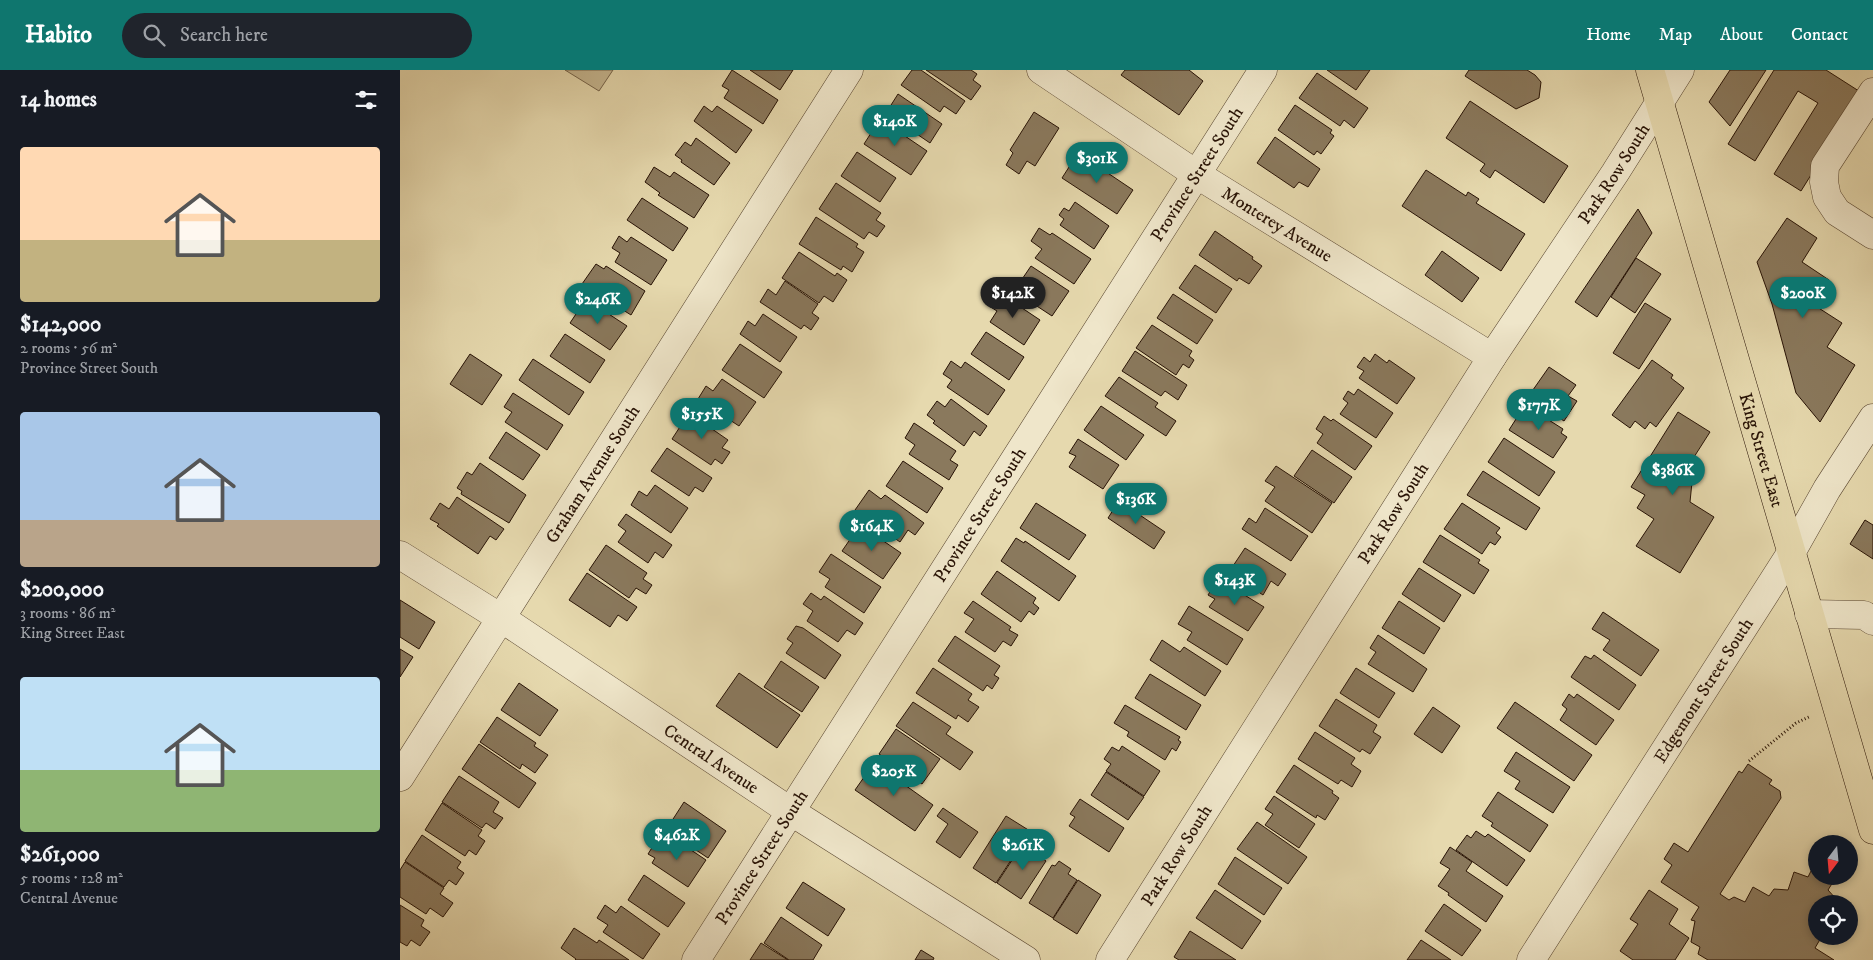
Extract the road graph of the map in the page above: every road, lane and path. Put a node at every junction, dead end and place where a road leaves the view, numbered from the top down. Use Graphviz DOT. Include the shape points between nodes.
graph roads {
  1 [pos="849,70"];
  2 [pos="1041,70"];
  3 [pos="1263,70"];
  4 [pos="1650,70"];
  5 [pos="1680,70"];
  6 [pos="1873,92"];
  7 [pos="1660,104"];
  8 [pos="1196,174"];
  9 [pos="1873,235"];
  10 [pos="1492,357"];
  11 [pos="1873,418"];
  12 [pos="1791,553"];
  13 [pos="400,554"];
  14 [pos="1809,614"];
  15 [pos="501,618"];
  16 [pos="1873,621"];
  17 [pos="1836,702"];
  18 [pos="1749,761"];
  19 [pos="400,777"];
  20 [pos="790,811"];
  21 [pos="1873,830"];
  22 [pos="696,960"];
  23 [pos="1026,960"];
  24 [pos="1110,960"];
  25 [pos="1531,960"];
  1 -- 15 [label="street, Graham Avenue South"];
  2 -- 8 [label="street, Monterey Avenue"];
  3 -- 8 [label="street, Province Street South"];
  4 -- 7 [label="main road, King Street East"];
  5 -- 7 [label="street, Park Row South"];
  6 -- 9 [label="street" via="1825,166 1824,182 1827,197 1837,212"];
  7 -- 10 [label="street, Park Row South"];
  7 -- 12 [label="main road, King Street East"];
  8 -- 10 [label="street, Monterey Avenue"];
  8 -- 20 [label="street, Province Street South"];
  10 -- 24 [label="street, Park Row South"];
  11 -- 12 [label="street, Edgemont Street South"];
  12 -- 14 [label="main road, King Street East"];
  12 -- 25 [label="street, Edgemont Street South"];
  13 -- 15 [label="street, Central Avenue"];
  14 -- 16 [label="street" via="1864,615"];
  14 -- 17 [label="main road, King Street East"];
  15 -- 19 [label="street, Graham Avenue South"];
  15 -- 20 [label="street, Central Avenue"];
  17 -- 18 [label="path" via="1796,724"];
  17 -- 21 [label="main road, King Street East"];
  20 -- 22 [label="street, Province Street South"];
  20 -- 23 [label="street, Central Avenue"];
}
